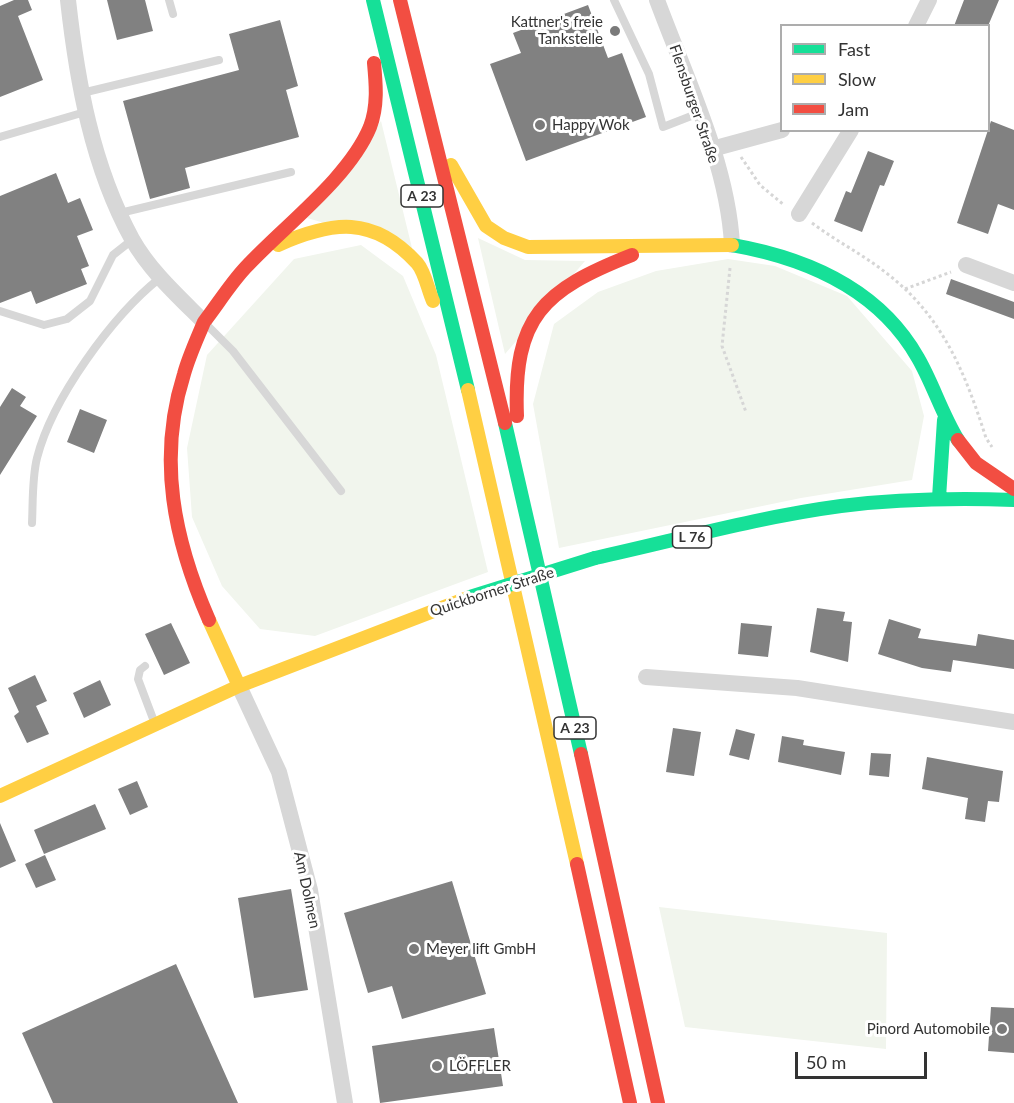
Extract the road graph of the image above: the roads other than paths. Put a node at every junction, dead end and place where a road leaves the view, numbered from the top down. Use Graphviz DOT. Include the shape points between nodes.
graph roads {
  1 [pos="68,0"];
  2 [pos="169,0"];
  3 [pos="367,0"];
  4 [pos="373,0"];
  5 [pos="400,0"];
  6 [pos="614,0"];
  7 [pos="657,0"];
  8 [pos="929,0"];
  9 [pos="174,14"];
  10 [pos="917,24"];
  11 [pos="219,60"];
  12 [pos="82,93"];
  13 [pos="85,112"];
  14 [pos="699,113"];
  15 [pos="780,131"];
  16 [pos="850,132"];
  17 [pos="0,137"];
  18 [pos="435,143"];
  19 [pos="712,149"];
  20 [pos="291,172"];
  21 [pos="120,213"];
  22 [pos="799,214"];
  23 [pos="132,240"];
  24 [pos="732,245"];
  25 [pos="652,248"];
  26 [pos="262,253"];
  27 [pos="966,265"];
  28 [pos="160,278"];
  29 [pos="1014,283"];
  30 [pos="0,311"];
  31 [pos="204,322"];
  32 [pos="470,392"];
  33 [pos="944,420"];
  34 [pos="962,450"];
  35 [pos="965,486"];
  36 [pos="1014,489"];
  37 [pos="341,491"];
  38 [pos="939,498"];
  39 [pos="1014,500"];
  40 [pos="525,506"];
  41 [pos="32,523"];
  42 [pos="145,666"];
  43 [pos="646,677"];
  44 [pos="239,686"];
  45 [pos="1014,722"];
  46 [pos="155,724"];
  47 [pos="0,796"];
  48 [pos="345,1103"];
  49 [pos="630,1103"];
  50 [pos="658,1103"];
  1 -- 12 [label="street"];
  2 -- 9 [label="lane"];
  3 -- 26 [label="main road" via="378,98 372,120 362,143 339,176"];
  4 -- 32 [label="main road, A 23"];
  5 -- 18 [label="main road, A 23"];
  6 -- 14 [label="lane" via="649,74 663,127"];
  7 -- 14 [label="street, Flensburger Straße"];
  8 -- 10 [label="street"];
  11 -- 12 [label="lane"];
  12 -- 13 [label="street"];
  13 -- 17 [label="lane"];
  13 -- 21 [label="street"];
  14 -- 19 [label="street, Flensburger Straße"];
  15 -- 19 [label="street"];
  16 -- 22 [label="street"];
  18 -- 25 [label="main road" via="486,226 504,238 528,247"];
  18 -- 40 [label="main road, A 23"];
  19 -- 24 [label="street, Flensburger Straße"];
  20 -- 21 [label="lane"];
  21 -- 23 [label="street"];
  23 -- 28 [label="street"];
  23 -- 30 [label="lane" via="113,255 90,301 67,319 44,325"];
  24 -- 25 [label="main road"];
  24 -- 33 [label="main road" via="782,255 818,268 856,290 893,322 916,355"];
  25 -- 40 [label="main road" via="592,269 555,293 538,309 526,329 514,384"];
  26 -- 31 [label="main road" via="224,292"];
  26 -- 32 [label="main road" via="312,230 348,226 381,233 418,264"];
  27 -- 29 [label="street"];
  28 -- 31 [label="street"];
  28 -- 41 [label="lane" via="123,312 69,387 37,460"];
  31 -- 37 [label="lane" via="233,351"];
  31 -- 44 [label="main road" via="174,407 168,483 183,556"];
  32 -- 49 [label="main road, A 23"];
  33 -- 34 [label="main road"];
  33 -- 38 [label="main road"];
  34 -- 35 [label="main road"];
  34 -- 36 [label="main road" via="991,476"];
  35 -- 38 [label="main road, Quickborner Straße / L 76"];
  35 -- 39 [label="main road, Quickborner Straße / L 76"];
  38 -- 44 [label="main road, Quickborner Straße / L 76, bridge" via="788,515 595,558 470,597"];
  40 -- 50 [label="main road, A 23"];
  42 -- 46 [label="lane" via="138,679"];
  43 -- 45 [label="street" via="797,688"];
  44 -- 46 [label="main road, Quickborner Straße"];
  44 -- 48 [label="street, Am Dolmen" via="279,772 310,890"];
  46 -- 47 [label="main road, Quickborner Straße"];
}
